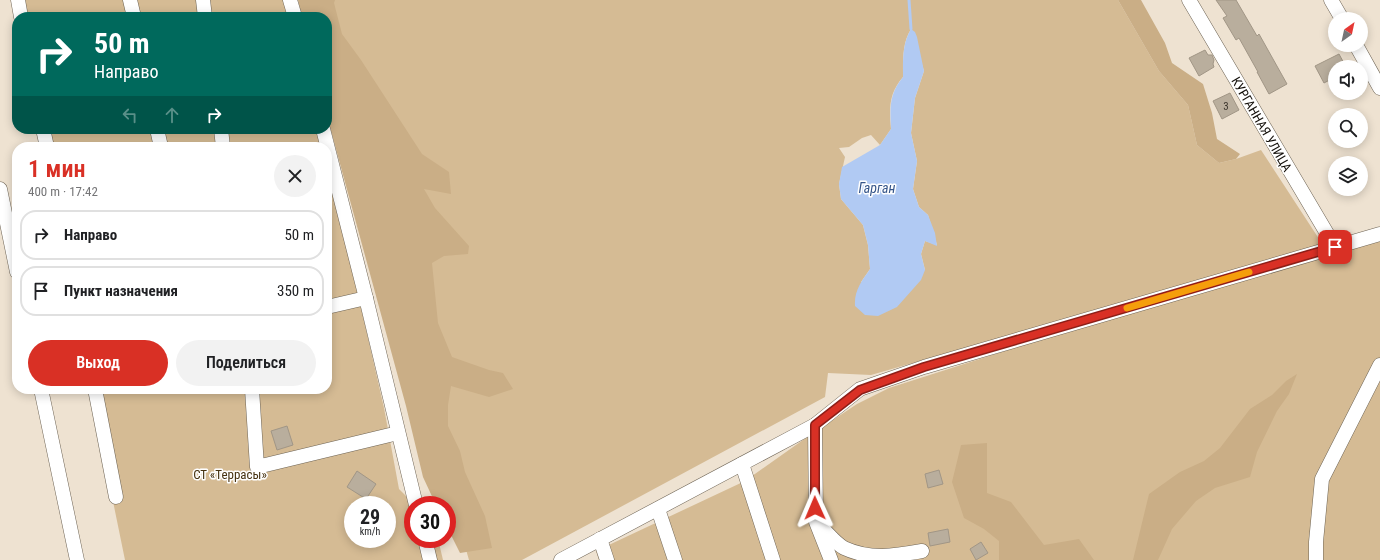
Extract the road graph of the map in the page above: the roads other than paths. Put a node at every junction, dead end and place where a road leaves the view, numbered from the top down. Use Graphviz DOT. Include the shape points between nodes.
graph roads {
  1 [pos="18,0"];
  2 [pos="130,0"];
  3 [pos="203,0"];
  4 [pos="290,0"];
  5 [pos="1189,0"];
  6 [pos="1331,0"];
  7 [pos="20,12"];
  8 [pos="133,12"];
  9 [pos="204,12"];
  10 [pos="294,12"];
  11 [pos="1338,12"];
  12 [pos="1360,52"];
  13 [pos="1380,88"];
  14 [pos="332,164"];
  15 [pos="0,189"];
  16 [pos="1380,234"];
  17 [pos="1335,247"];
  18 [pos="12,248"];
  19 [pos="366,298"];
  20 [pos="332,306"];
  21 [pos="1380,365"];
  22 [pos="42,394"];
  23 [pos="96,394"];
  24 [pos="252,394"];
  25 [pos="815,425"];
  26 [pos="398,433"];
  27 [pos="742,464"];
  28 [pos="414,496"];
  29 [pos="116,497"];
  30 [pos="658,509"];
  31 [pos="816,522"];
  32 [pos="600,539"];
  33 [pos="427,548"];
  34 [pos="922,551"];
  35 [pos="77,560"];
  36 [pos="430,560"];
  37 [pos="561,560"];
  38 [pos="607,560"];
  39 [pos="675,560"];
  40 [pos="773,560"];
  41 [pos="831,560"];
  42 [pos="1316,560"];
  1 -- 7 [label="street"];
  2 -- 8 [label="street"];
  3 -- 9 [label="street"];
  4 -- 10 [label="street"];
  5 -- 17 [label="street, КУРГАННАЯ УЛИЦА"];
  6 -- 11 [label="street"];
  12 -- 13 [label="street"];
  14 -- 19 [label="street"];
  15 -- 18 [label="street"];
  16 -- 17 [label="street"];
  17 -- 25 [label="street" via="924,367 860,390"];
  19 -- 20 [label="street"];
  19 -- 26 [label="street"];
  21 -- 42 [label="street" via="1322,479"];
  22 -- 35 [label="street"];
  23 -- 29 [label="street"];
  24 -- 26 [label="street" via="258,467"];
  25 -- 27 [label="street"];
  25 -- 31 [label="street"];
  26 -- 28 [label="street"];
  27 -- 30 [label="street"];
  27 -- 40 [label="street"];
  30 -- 32 [label="street"];
  30 -- 39 [label="street"];
  31 -- 34 [label="street" via="843,548 861,556 881,558"];
  31 -- 41 [label="street"];
  32 -- 37 [label="street"];
  32 -- 38 [label="street"];
  33 -- 36 [label="street"];
}
